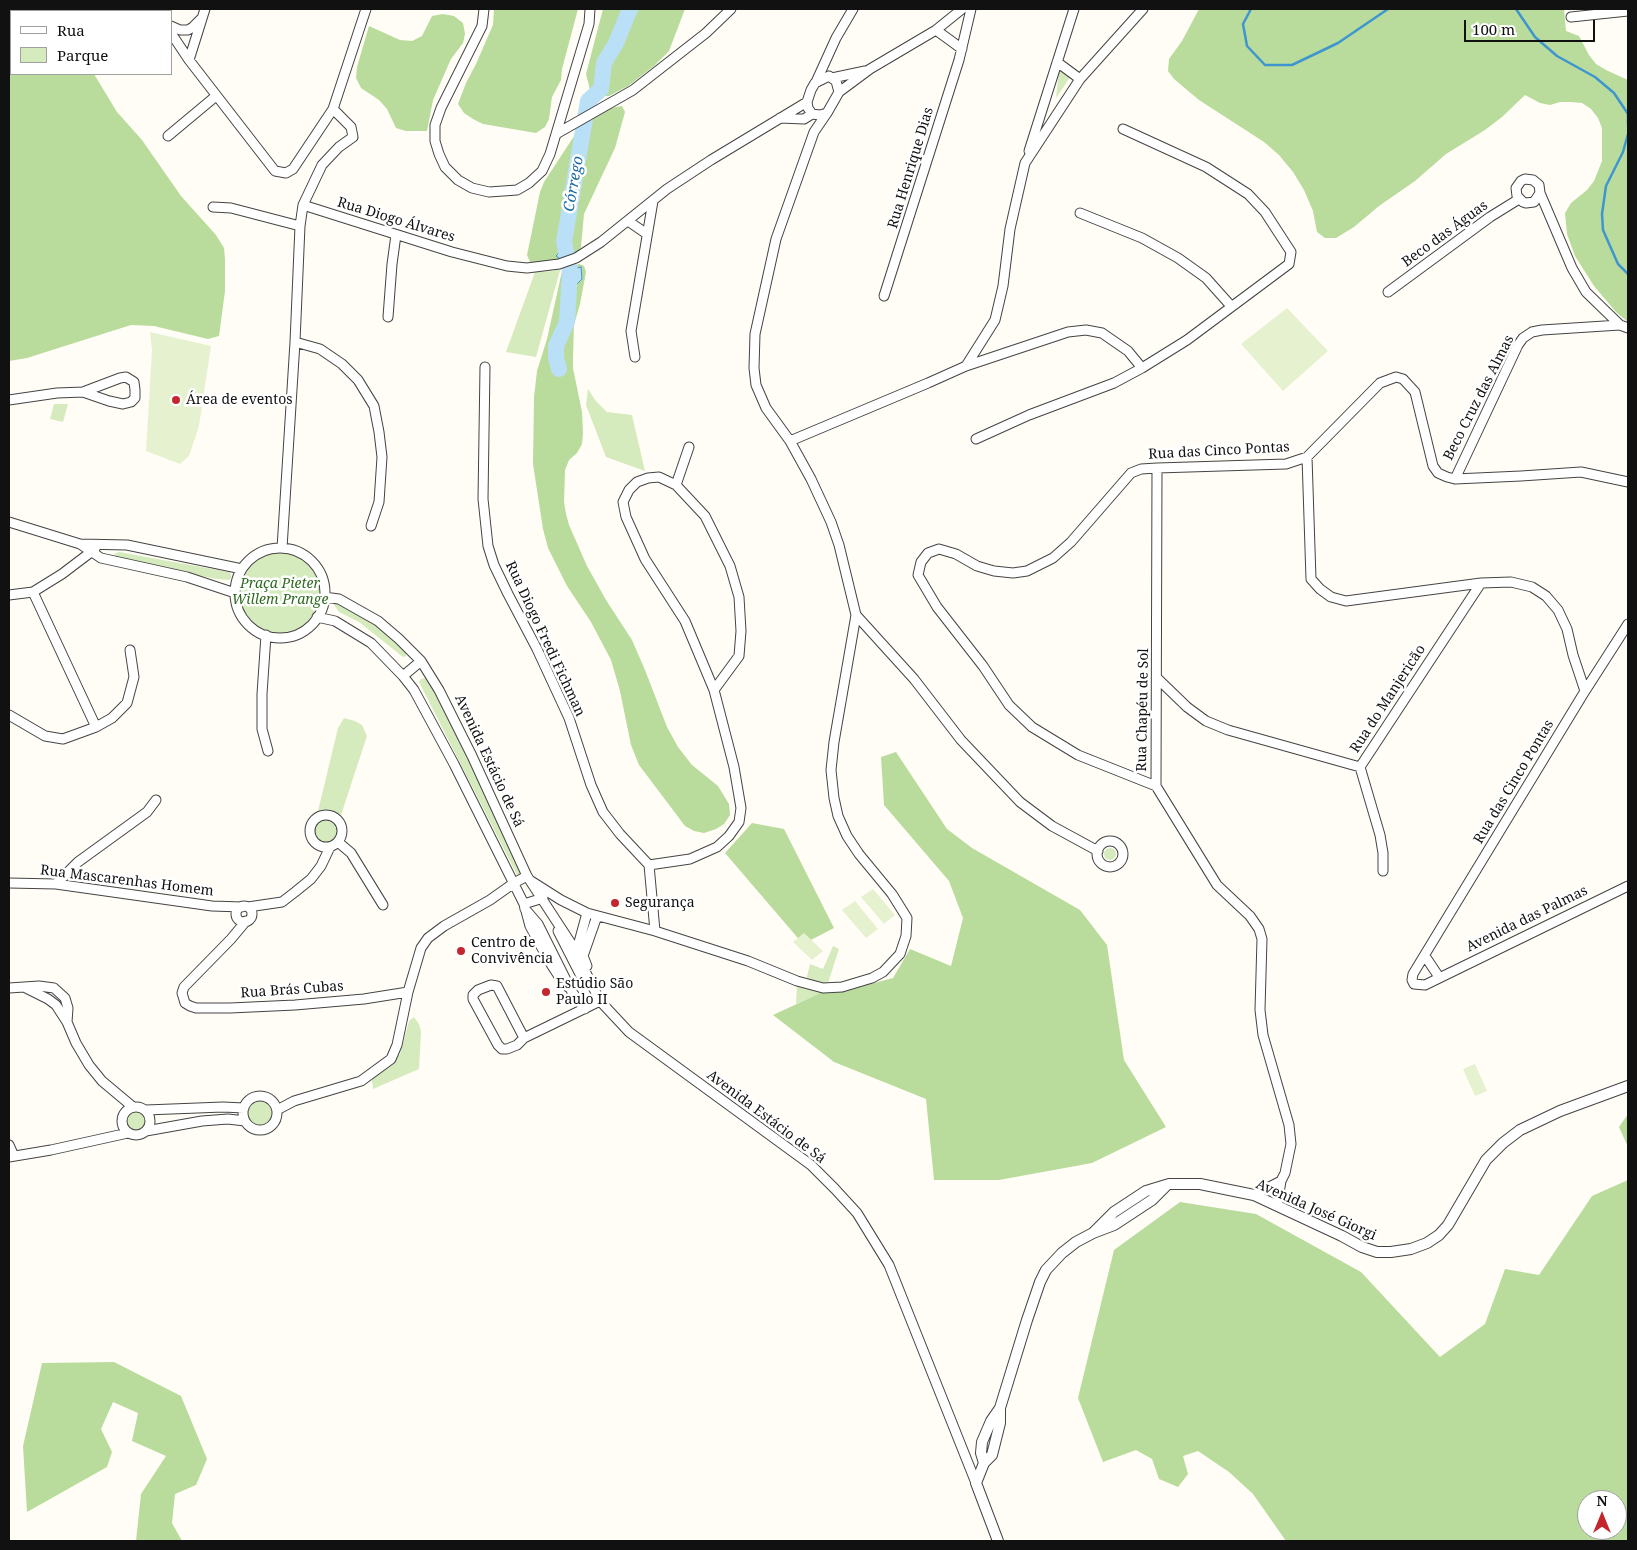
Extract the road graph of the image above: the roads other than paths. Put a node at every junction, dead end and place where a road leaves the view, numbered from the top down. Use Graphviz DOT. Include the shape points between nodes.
graph roads {
  1 [pos="366,9"];
  2 [pos="484,9"];
  3 [pos="590,9"];
  4 [pos="731,9"];
  5 [pos="853,9"];
  6 [pos="962,9"];
  7 [pos="971,9"];
  8 [pos="1074,9"];
  9 [pos="1143,9"];
  10 [pos="1628,11"];
  11 [pos="204,13"];
  12 [pos="1571,17"];
  13 [pos="950,19"];
  14 [pos="172,26"];
  15 [pos="966,26"];
  16 [pos="936,30"];
  17 [pos="172,35"];
  18 [pos="836,38"];
  19 [pos="962,49"];
  20 [pos="189,60"];
  21 [pos="1057,62"];
  22 [pos="870,70"];
  23 [pos="830,77"];
  24 [pos="1080,79"];
  25 [pos="816,83"];
  26 [pos="839,92"];
  27 [pos="216,96"];
  28 [pos="1047,97"];
  29 [pos="807,102"];
  30 [pos="1062,108"];
  31 [pos="333,109"];
  32 [pos="827,113"];
  33 [pos="813,114"];
  34 [pos="780,118"];
  35 [pos="1123,129"];
  36 [pos="814,132"];
  37 [pos="556,134"];
  38 [pos="168,136"];
  39 [pos="1025,164"];
  40 [pos="1540,193"];
  41 [pos="1519,199"];
  42 [pos="653,201"];
  43 [pos="303,205"];
  44 [pos="213,207"];
  45 [pos="1080,213"];
  46 [pos="628,221"];
  47 [pos="300,226"];
  48 [pos="647,234"];
  49 [pos="396,235"];
  50 [pos="1388,292"];
  51 [pos="884,296"];
  52 [pos="1231,306"];
  53 [pos="388,317"];
  54 [pos="1624,326"];
  55 [pos="295,342"];
  56 [pos="635,357"];
  57 [pos="966,366"];
  58 [pos="486,367"];
  59 [pos="1142,368"];
  60 [pos="83,392"];
  61 [pos="9,400"];
  62 [pos="976,439"];
  63 [pos="790,441"];
  64 [pos="689,447"];
  65 [pos="1307,458"];
  66 [pos="1157,468"];
  67 [pos="1455,479"];
  68 [pos="1628,482"];
  69 [pos="676,485"];
  70 [pos="9,522"];
  71 [pos="372,526"];
  72 [pos="80,544"];
  73 [pos="99,545"];
  74 [pos="282,548"];
  75 [pos="91,553"];
  76 [pos="242,569"];
  77 [pos="1481,583"];
  78 [pos="33,592"];
  79 [pos="235,592"];
  80 [pos="9,595"];
  81 [pos="324,598"];
  82 [pos="856,615"];
  83 [pos="317,617"];
  84 [pos="1628,624"];
  85 [pos="266,635"];
  86 [pos="130,650"];
  87 [pos="420,661"];
  88 [pos="403,676"];
  89 [pos="1157,678"];
  90 [pos="714,690"];
  91 [pos="1585,691"];
  92 [pos="9,715"];
  93 [pos="96,727"];
  94 [pos="268,751"];
  95 [pos="1360,767"];
  96 [pos="1156,786"];
  97 [pos="156,800"];
  98 [pos="334,845"];
  99 [pos="1098,851"];
  100 [pos="649,865"];
  101 [pos="1383,870"];
  102 [pos="529,878"];
  103 [pos="514,883"];
  104 [pos="9,884"];
  105 [pos="56,884"];
  106 [pos="1628,886"];
  107 [pos="544,900"];
  108 [pos="383,905"];
  109 [pos="525,906"];
  110 [pos="245,907"];
  111 [pos="586,913"];
  112 [pos="597,916"];
  113 [pos="655,931"];
  114 [pos="578,946"];
  115 [pos="583,956"];
  116 [pos="1425,956"];
  117 [pos="1438,977"];
  118 [pos="9,988"];
  119 [pos="408,992"];
  120 [pos="596,996"];
  121 [pos="586,1009"];
  122 [pos="524,1038"];
  123 [pos="1628,1086"];
  124 [pos="133,1107"];
  125 [pos="244,1108"];
  126 [pos="146,1110"];
  127 [pos="276,1110"];
  128 [pos="245,1121"];
  129 [pos="146,1131"];
  130 [pos="128,1133"];
  131 [pos="9,1145"];
  132 [pos="11,1156"];
  133 [pos="1281,1181"];
  134 [pos="1254,1195"];
  135 [pos="1277,1205"];
  136 [pos="976,1483"];
  137 [pos="998,1541"];
  1 -- 31 [label="street"];
  2 -- 37 [label="street" via="482,26 435,125 435,141 445,166 458,180 472,188 489,192 517,190 542,171"];
  3 -- 37 [label="street" via="589,24"];
  4 -- 37 [label="street" via="706,33 633,90"];
  5 -- 18 [label="street"];
  6 -- 13 [label="street"];
  7 -- 15 [label="street, Rua Henrique Dias"];
  8 -- 21 [label="street"];
  9 -- 24 [label="street"];
  10 -- 12 [label="street"];
  11 -- 14 [label="street" via="188,30"];
  11 -- 20 [label="street"];
  13 -- 15 [label="street"];
  13 -- 16 [label="street"];
  15 -- 19 [label="street, Rua Henrique Dias"];
  16 -- 19 [label="street"];
  16 -- 22 [label="street"];
  17 -- 20 [label="street"];
  18 -- 23 [label="street"];
  18 -- 25 [label="street"];
  19 -- 51 [label="street, Rua Henrique Dias"];
  20 -- 27 [label="street"];
  21 -- 24 [label="street"];
  21 -- 28 [label="street"];
  22 -- 23 [label="street"];
  22 -- 26 [label="street"];
  23 -- 25 [label="street"];
  23 -- 26 [label="street"];
  24 -- 30 [label="street"];
  25 -- 29 [label="street"];
  26 -- 32 [label="street"];
  27 -- 31 [label="street" via="269,166 280,173 293,169"];
  27 -- 38 [label="street"];
  28 -- 30 [label="street"];
  28 -- 39 [label="street"];
  29 -- 33 [label="street"];
  29 -- 34 [label="street, Rua Diogo Álvares"];
  30 -- 39 [label="street"];
  31 -- 43 [label="street" via="352,127 353,136 322,165"];
  32 -- 33 [label="street"];
  32 -- 36 [label="street"];
  33 -- 34 [label="street" via="804,119"];
  33 -- 36 [label="street"];
  34 -- 42 [label="street, Rua Diogo Álvares" via="711,160"];
  35 -- 52 [label="street" via="1206,167 1248,194 1265,212 1291,252 1289,264"];
  36 -- 63 [label="street" via="776,239 755,334 756,385 766,408"];
  39 -- 57 [label="street" via="1011,220 1003,286 995,320"];
  40 -- 41 [label="street" via="1534,202 1526,203"];
  40 -- 41 [label="street" via="1536,182 1529,179 1521,181 1516,188"];
  40 -- 54 [label="street" via="1572,268 1586,292"];
  41 -- 50 [label="street, Beco das Águas"];
  42 -- 46 [label="street, Rua Diogo Álvares"];
  42 -- 48 [label="street"];
  43 -- 47 [label="street"];
  43 -- 49 [label="street, Rua Diogo Álvares"];
  44 -- 47 [label="street" via="232,208"];
  45 -- 52 [label="street" via="1142,238 1178,258 1206,278"];
  46 -- 48 [label="street"];
  46 -- 49 [label="street, Rua Diogo Álvares" via="576,258 544,267 507,266"];
  47 -- 55 [label="street"];
  48 -- 56 [label="street" via="631,331"];
  49 -- 53 [label="street"];
  52 -- 59 [label="street" via="1187,340"];
  54 -- 67 [label="street, Beco Cruz das Almas" via="1542,330 1523,338"];
  55 -- 71 [label="street" via="320,349 342,364 358,380 374,406 382,457 379,502"];
  55 -- 74 [label="street"];
  57 -- 59 [label="street" via="1068,332 1086,330 1102,333 1128,352"];
  57 -- 63 [label="street"];
  58 -- 100 [label="street, Rua Diogo Fredi Fichman" via="483,498 488,546 494,565 569,718 603,812"];
  59 -- 62 [label="street" via="1114,383"];
  60 -- 60 [label="street" via="126,377 134,382 135,390 131,402 123,404"];
  60 -- 61 [label="street"];
  63 -- 82 [label="street" via="831,522"];
  64 -- 69 [label="street"];
  65 -- 66 [label="street, Rua das Cinco Pontas" via="1286,464"];
  65 -- 67 [label="street, Rua das Cinco Pontas" via="1380,383 1396,378 1403,379 1415,392 1433,466 1438,473"];
  65 -- 77 [label="street" via="1311,579 1331,597 1346,601"];
  66 -- 89 [label="street, Rua Chapéu de Sol"];
  66 -- 96 [label="street, Rua das Cinco Pontas" via="1132,473 1071,542 1053,558 1027,571 994,571 939,549 928,553 921,562 918,575 937,607 1010,705 1032,727 1078,755"];
  67 -- 68 [label="street" via="1581,472"];
  69 -- 90 [label="street" via="705,516 730,566 739,597 739,656"];
  69 -- 90 [label="street" via="659,477 648,478 637,482 623,502 626,517 645,559 685,621"];
  70 -- 72 [label="street"];
  72 -- 73 [label="street"];
  72 -- 75 [label="street"];
  73 -- 75 [label="street"];
  73 -- 76 [label="street" via="127,545"];
  74 -- 76 [label="street" via="256,554"];
  74 -- 81 [label="street" via="299,552 314,564 323,581"];
  75 -- 78 [label="street"];
  75 -- 79 [label="street"];
  76 -- 79 [label="street"];
  77 -- 91 [label="street" via="1511,582 1532,587 1546,596 1558,610 1567,629"];
  77 -- 95 [label="street, Rua do Manjericão"];
  78 -- 80 [label="street"];
  78 -- 93 [label="street"];
  79 -- 85 [label="street" via="243,618 249,626"];
  81 -- 83 [label="street"];
  81 -- 87 [label="street, Avenida Estácio de Sá" via="339,599 378,621"];
  82 -- 99 [label="street" via="914,679 961,740 1020,802 1052,826"];
  82 -- 113 [label="street" via="834,742 831,770 834,798 847,836 907,918 900,954 883,972 872,978 842,987 824,988"];
  83 -- 85 [label="street" via="305,630 293,635 281,638"];
  83 -- 88 [label="street" via="335,621 371,643"];
  84 -- 91 [label="street, Rua das Cinco Pontas"];
  85 -- 94 [label="street" via="262,729"];
  86 -- 93 [label="street" via="134,677 127,703 112,718"];
  87 -- 88 [label="street"];
  87 -- 102 [label="street, Avenida Estácio de Sá" via="439,690"];
  88 -- 103 [label="street" via="449,755"];
  89 -- 95 [label="street, Rua do Manjericão" via="1187,708 1228,730"];
  89 -- 96 [label="street, Rua Chapéu de Sol"];
  90 -- 100 [label="street" via="740,794 739,822 717,847 690,859"];
  91 -- 116 [label="street, Rua das Cinco Pontas"];
  92 -- 93 [label="street" via="45,736 63,739"];
  95 -- 101 [label="street" via="1380,836"];
  96 -- 133 [label="street, Rua Chapéu de Sol" via="1217,885 1259,929 1262,939 1260,1010 1263,1035 1290,1135 1289,1159"];
  97 -- 105 [label="street" via="147,812 78,862"];
  98 -- 98 [label="street" via="342,832 340,823 332,816 315,820 311,826 315,843 323,847"];
  98 -- 108 [label="street" via="350,853"];
  98 -- 110 [label="street, Rua Mascarenhas Homem" via="311,879 282,902"];
  100 -- 113 [label="street"];
  102 -- 103 [label="street"];
  102 -- 107 [label="street, Avenida Estácio de Sá"];
  102 -- 111 [label="street"];
  103 -- 109 [label="street"];
  103 -- 119 [label="street" via="428,938"];
  104 -- 105 [label="street, Rua Mascarenhas Homem"];
  105 -- 110 [label="street, Rua Mascarenhas Homem" via="212,906"];
  106 -- 117 [label="street, Avenida das Palmas"];
  107 -- 109 [label="street"];
  107 -- 114 [label="street, Avenida Estácio de Sá" via="559,915"];
  107 -- 120 [label="street, Avenida Estácio de Sá" via="581,977"];
  109 -- 121 [label="street" via="547,932 566,966 575,995"];
  110 -- 119 [label="street, Rua Brás Cubas" via="237,911 237,916 246,921 184,987 184,1003 196,1008 230,1008 364,999"];
  111 -- 112 [label="street"];
  111 -- 114 [label="street"];
  112 -- 113 [label="street"];
  112 -- 115 [label="street"];
  114 -- 115 [label="street, Avenida Estácio de Sá"];
  115 -- 120 [label="street, Avenida Estácio de Sá"];
  116 -- 117 [label="street"];
  116 -- 117 [label="street, Avenida das Palmas" via="1413,974 1414,984 1425,985"];
  118 -- 124 [label="street" via="47,986 61,993 68,1008 67,1022 88,1065"];
  119 -- 127 [label="street" via="397,1045 385,1064 361,1081 309,1096"];
  120 -- 121 [label="street"];
  120 -- 136 [label="street, Avenida Estácio de Sá" via="628,1032 811,1165 857,1213 890,1265"];
  121 -- 122 [label="street"];
  122 -- 122 [label="street" via="497,986 483,986 473,995 502,1049 517,1045"];
  123 -- 135 [label="street, Avenida José Giorgi" via="1560,1111 1520,1130 1486,1160 1439,1235 1411,1249 1377,1252"];
  124 -- 126 [label="street"];
  124 -- 130 [label="street" via="125,1112 122,1121"];
  125 -- 126 [label="street"];
  125 -- 127 [label="street" via="252,1098 262,1096 271,1100"];
  125 -- 128 [label="street"];
  126 -- 129 [label="street" via="150,1124"];
  127 -- 128 [label="street" via="275,1120 267,1128 257,1130"];
  128 -- 129 [label="street" via="202,1121"];
  129 -- 130 [label="street" via="137,1135"];
  130 -- 132 [label="street"];
  131 -- 132 [label="street"];
  133 -- 134 [label="street"];
  133 -- 135 [label="street, Rua Chapéu de Sol"];
  134 -- 135 [label="street, Avenida José Giorgi"];
  134 -- 136 [label="street, Avenida José Giorgi" via="1207,1185 1169,1184 1152,1200 1114,1225 1076,1242 1062,1253 1040,1282 1000,1408 982,1442 984,1463"];
  136 -- 137 [label="street"];
}
